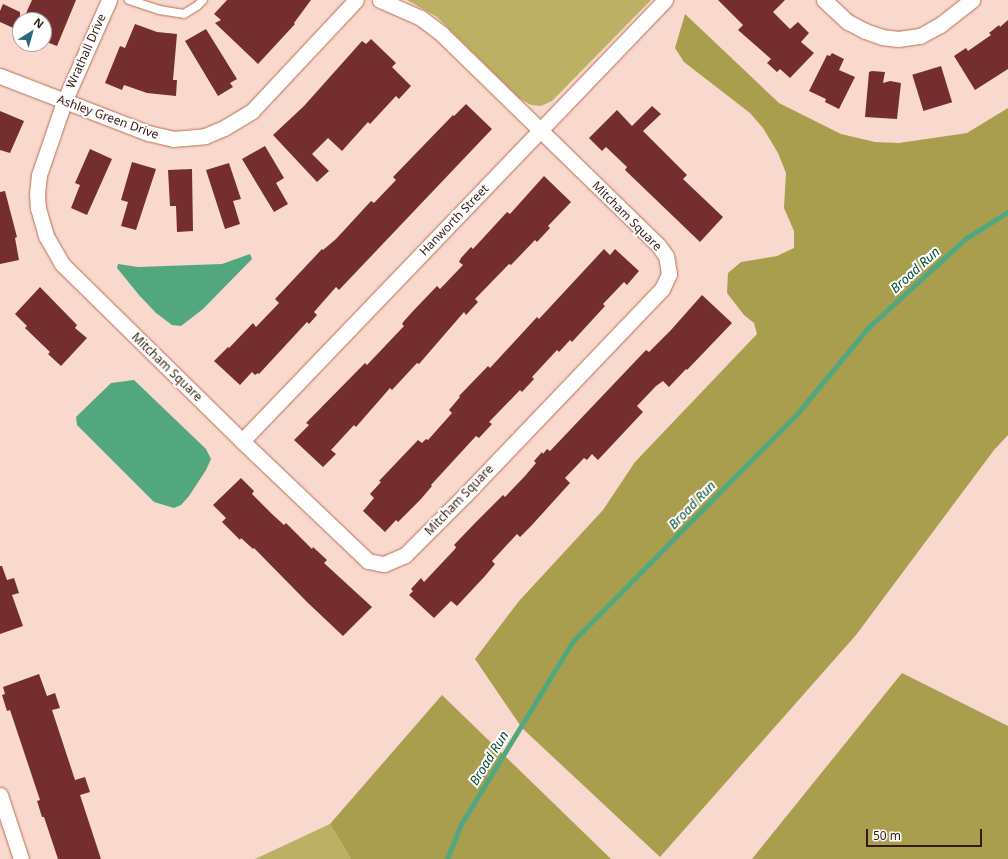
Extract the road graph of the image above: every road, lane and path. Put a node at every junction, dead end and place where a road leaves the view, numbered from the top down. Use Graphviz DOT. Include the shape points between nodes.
graph roads {
  1 [pos="109,0"];
  2 [pos="129,0"];
  3 [pos="203,0"];
  4 [pos="356,0"];
  5 [pos="380,0"];
  6 [pos="665,0"];
  7 [pos="824,0"];
  8 [pos="972,0"];
  9 [pos="0,76"];
  10 [pos="64,102"];
  11 [pos="540,130"];
  12 [pos="242,441"];
  13 [pos="0,795"];
  14 [pos="21,859"];
  1 -- 10 [label="street, Wrathall Drive"];
  2 -- 3 [label="lane" via="159,10 184,14"];
  4 -- 10 [label="street, Ashley Green Drive" via="252,111 205,136 173,139 148,133"];
  5 -- 11 [label="street, Mitcham Square" via="421,18 442,34"];
  6 -- 11 [label="street, Hanworth Street"];
  7 -- 8 [label="street" via="848,22 865,31 898,39 920,36 940,25"];
  9 -- 10 [label="street, Ashley Green Drive"];
  10 -- 12 [label="street, Mitcham Square" via="38,181 38,208 46,236 62,264"];
  11 -- 12 [label="street, Hanworth Street"];
  11 -- 12 [label="street, Mitcham Square" via="658,245 666,256 669,274 662,289 606,349 405,555 384,564 368,561"];
  13 -- 14 [label="street"];
}
